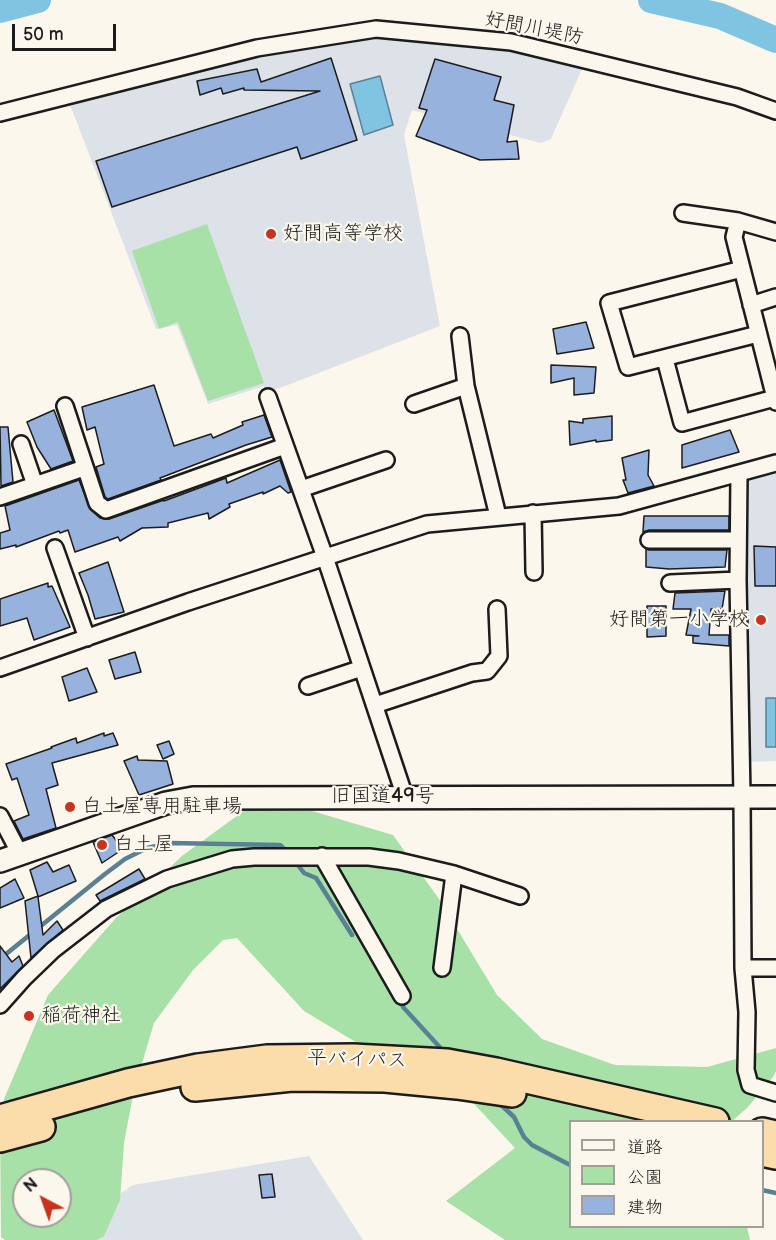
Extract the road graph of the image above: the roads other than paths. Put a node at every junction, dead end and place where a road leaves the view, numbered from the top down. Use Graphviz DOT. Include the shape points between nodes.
graph roads {
  1 [pos="776,111"];
  2 [pos="0,113"];
  3 [pos="683,213"];
  4 [pos="738,221"];
  5 [pos="776,232"];
  6 [pos="742,269"];
  7 [pos="776,297"];
  8 [pos="750,305"];
  9 [pos="758,334"];
  10 [pos="460,336"];
  11 [pos="665,359"];
  12 [pos="466,386"];
  13 [pos="268,397"];
  14 [pos="775,400"];
  15 [pos="414,404"];
  16 [pos="65,406"];
  17 [pos="21,444"];
  18 [pos="285,446"];
  19 [pos="386,460"];
  20 [pos="776,463"];
  21 [pos="81,469"];
  22 [pos="739,474"];
  23 [pos="35,485"];
  24 [pos="301,489"];
  25 [pos="0,497"];
  26 [pos="497,513"];
  27 [pos="533,513"];
  28 [pos="649,540"];
  29 [pos="738,540"];
  30 [pos="55,548"];
  31 [pos="325,556"];
  32 [pos="534,572"];
  33 [pos="738,580"];
  34 [pos="670,583"];
  35 [pos="497,609"];
  36 [pos="87,638"];
  37 [pos="0,668"];
  38 [pos="362,668"];
  39 [pos="308,686"];
  40 [pos="375,705"];
  41 [pos="742,796"];
  42 [pos="405,797"];
  43 [pos="776,797"];
  44 [pos="0,816"];
  45 [pos="20,854"];
  46 [pos="322,856"];
  47 [pos="0,861"];
  48 [pos="454,874"];
  49 [pos="520,896"];
  50 [pos="442,968"];
  51 [pos="742,968"];
  52 [pos="776,968"];
  53 [pos="402,996"];
  54 [pos="0,1005"];
  55 [pos="462,1072"];
  56 [pos="776,1093"];
  57 [pos="0,1119"];
  58 [pos="623,1120"];
  59 [pos="705,1120"];
  60 [pos="0,1138"];
  1 -- 2 [label="street, 好間川堤防" via="736,97 511,42 376,28 257,48"];
  3 -- 4 [label="street"];
  4 -- 5 [label="street"];
  4 -- 6 [label="street" via="734,237"];
  6 -- 8 [label="street"];
  6 -- 11 [label="street" via="609,303 628,367"];
  7 -- 8 [label="street"];
  8 -- 9 [label="street"];
  9 -- 11 [label="street"];
  9 -- 14 [label="street"];
  10 -- 12 [label="street"];
  11 -- 14 [label="street" via="682,423"];
  12 -- 15 [label="street"];
  12 -- 26 [label="street"];
  13 -- 18 [label="street"];
  16 -- 18 [label="street" via="98,502 106,510"];
  17 -- 23 [label="street"];
  18 -- 24 [label="street"];
  19 -- 24 [label="street"];
  20 -- 22 [label="street"];
  21 -- 23 [label="street"];
  22 -- 27 [label="street" via="627,504"];
  22 -- 29 [label="street"];
  23 -- 25 [label="street"];
  24 -- 31 [label="street"];
  26 -- 27 [label="street"];
  26 -- 31 [label="street" via="427,524"];
  27 -- 32 [label="street"];
  28 -- 29 [label="street"];
  29 -- 33 [label="street"];
  30 -- 36 [label="street"];
  31 -- 36 [label="street"];
  31 -- 38 [label="street"];
  33 -- 34 [label="street"];
  33 -- 41 [label="street"];
  35 -- 40 [label="street" via="499,656 487,671"];
  36 -- 37 [label="street"];
  38 -- 39 [label="street"];
  38 -- 40 [label="street"];
  40 -- 42 [label="street"];
  41 -- 42 [label="street, 旧国道49号"];
  41 -- 43 [label="street, 旧国道49号"];
  41 -- 51 [label="street"];
  42 -- 45 [label="street, 旧国道49号" via="193,798"];
  44 -- 45 [label="street"];
  45 -- 47 [label="street, 旧国道49号"];
  46 -- 48 [label="street" via="399,861"];
  46 -- 53 [label="street"];
  46 -- 54 [label="street" via="232,859 167,879 106,909 53,950"];
  48 -- 49 [label="street"];
  48 -- 50 [label="street"];
  51 -- 52 [label="street"];
  51 -- 56 [label="street" via="750,1085"];
  55 -- 57 [label="highway, 平バイパス" via="353,1058 267,1059 128,1083"];
  55 -- 58 [label="highway, 平バイパス" via="499,1091"];
  55 -- 59 [label="highway, 平バイパス"];
  55 -- 60 [label="highway, 平バイパス" via="385,1078 292,1077 198,1086 142,1097"];
}
